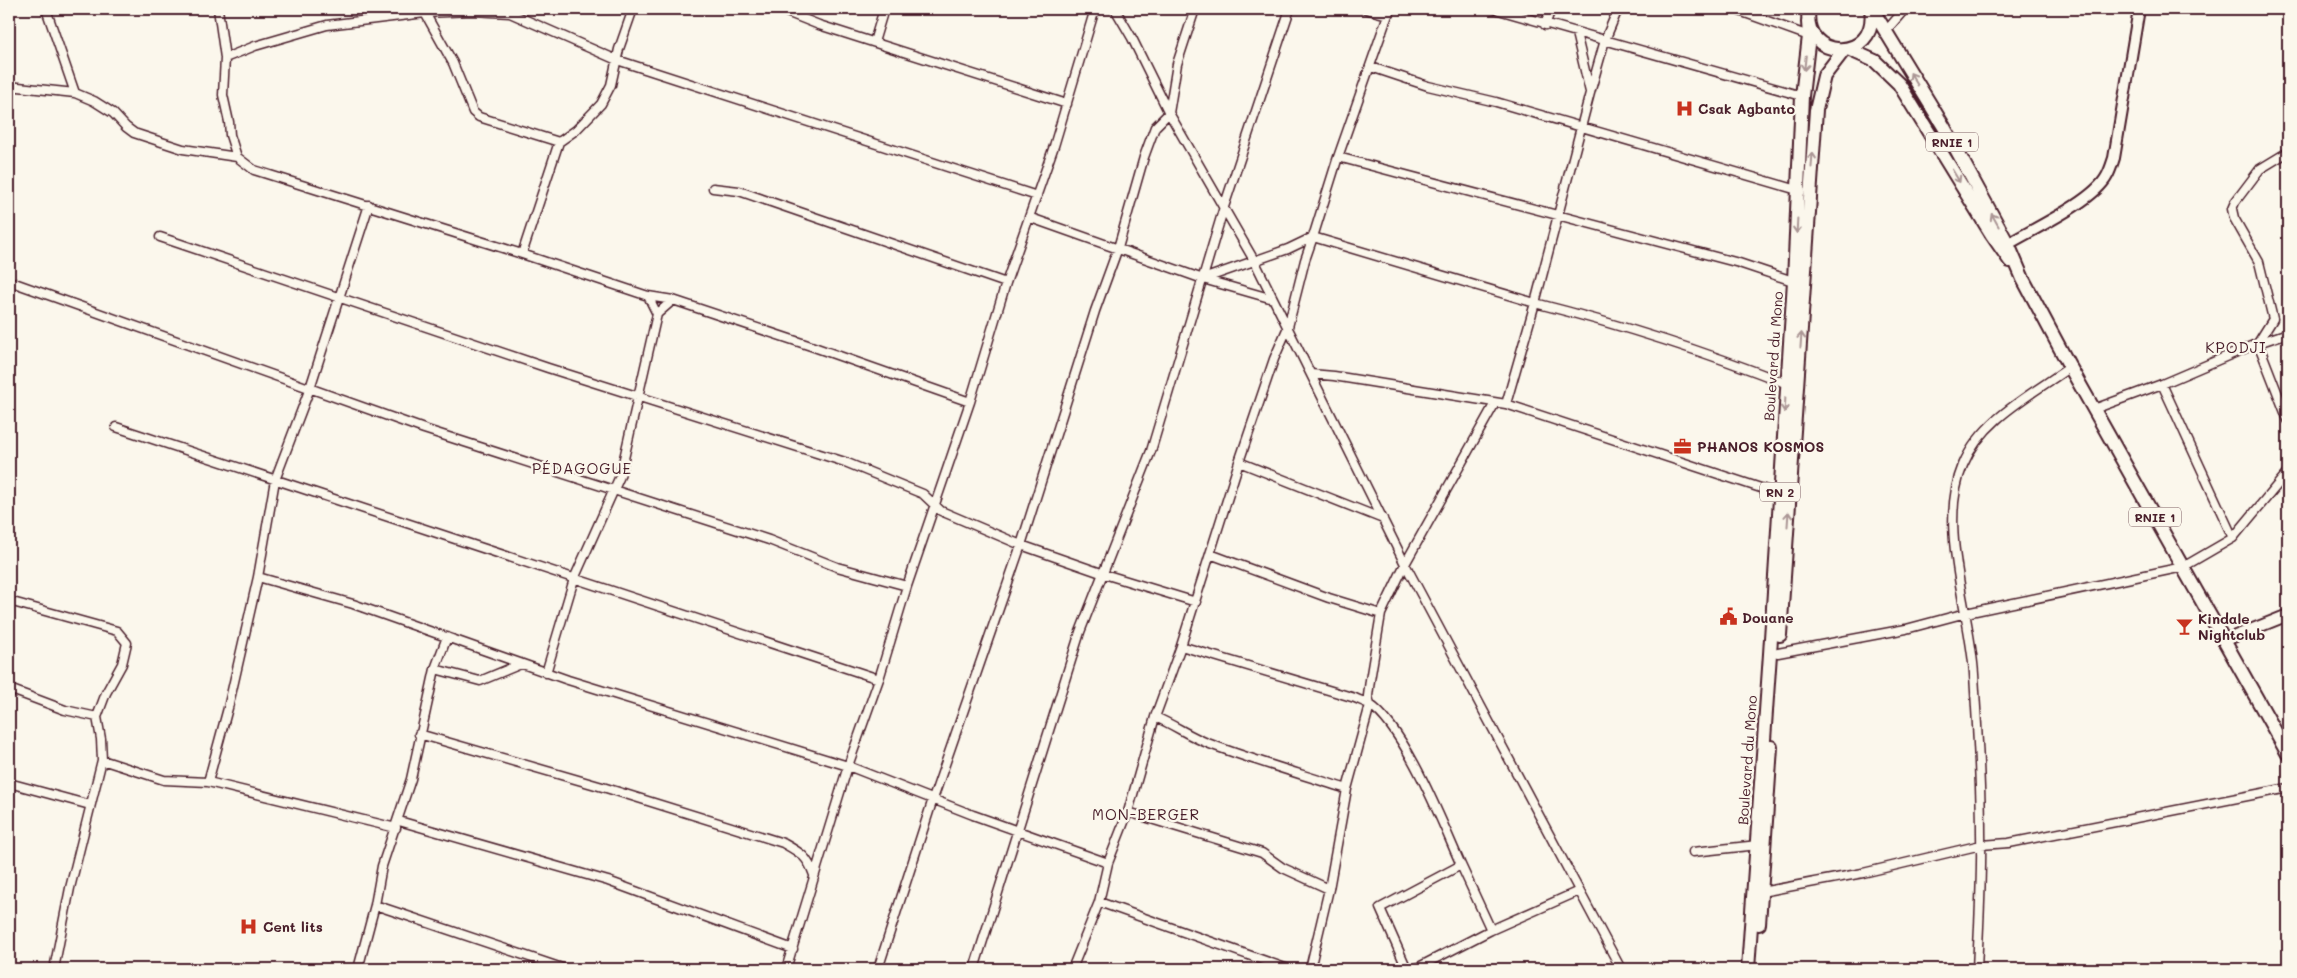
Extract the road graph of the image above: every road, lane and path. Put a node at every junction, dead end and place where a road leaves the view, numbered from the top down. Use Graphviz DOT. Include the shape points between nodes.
graph roads {
  1 [pos="46,9"];
  2 [pos="218,9"];
  3 [pos="633,9"];
  4 [pos="778,9"];
  5 [pos="884,9"];
  6 [pos="1096,9"];
  7 [pos="1115,9"];
  8 [pos="1195,9"];
  9 [pos="1290,9"];
  10 [pos="1365,9"];
  11 [pos="1495,9"];
  12 [pos="1551,9"];
  13 [pos="1618,9"];
  14 [pos="1734,9"];
  15 [pos="1872,9"];
  16 [pos="1905,9"];
  17 [pos="2139,9"];
  18 [pos="1389,12"];
  19 [pos="1808,12"];
  20 [pos="425,14"];
  21 [pos="1545,24"];
  22 [pos="1886,32"];
  23 [pos="1576,33"];
  24 [pos="1809,36"];
  25 [pos="1605,40"];
  26 [pos="874,42"];
  27 [pos="1846,49"];
  28 [pos="225,58"];
  29 [pos="616,60"];
  30 [pos="1371,67"];
  31 [pos="9,86"];
  32 [pos="74,93"];
  33 [pos="1590,93"];
  34 [pos="1802,96"];
  35 [pos="1067,104"];
  36 [pos="1169,112"];
  37 [pos="1582,129"];
  38 [pos="558,142"];
  39 [pos="2288,152"];
  40 [pos="237,157"];
  41 [pos="1338,157"];
  42 [pos="713,188"];
  43 [pos="1804,192"];
  44 [pos="1038,196"];
  45 [pos="369,205"];
  46 [pos="1224,207"];
  47 [pos="1559,216"];
  48 [pos="1031,218"];
  49 [pos="160,236"];
  50 [pos="1313,237"];
  51 [pos="2008,244"];
  52 [pos="1118,248"];
  53 [pos="522,254"];
  54 [pos="1255,262"];
  55 [pos="1203,279"];
  56 [pos="2023,279"];
  57 [pos="9,281"];
  58 [pos="1006,283"];
  59 [pos="1799,284"];
  60 [pos="648,296"];
  61 [pos="340,297"];
  62 [pos="1273,299"];
  63 [pos="673,300"];
  64 [pos="1535,303"];
  65 [pos="657,314"];
  66 [pos="1288,327"];
  67 [pos="2288,333"];
  68 [pos="2258,343"];
  69 [pos="2070,366"];
  70 [pos="1311,374"];
  71 [pos="2162,384"];
  72 [pos="1792,386"];
  73 [pos="310,388"];
  74 [pos="638,398"];
  75 [pos="970,402"];
  76 [pos="1495,403"];
  77 [pos="1506,404"];
  78 [pos="2094,409"];
  79 [pos="2288,420"];
  80 [pos="116,427"];
  81 [pos="1239,462"];
  82 [pos="2288,472"];
  83 [pos="276,480"];
  84 [pos="615,490"];
  85 [pos="1785,496"];
  86 [pos="934,506"];
  87 [pos="1383,519"];
  88 [pos="2233,538"];
  89 [pos="1021,545"];
  90 [pos="1210,554"];
  91 [pos="1405,564"];
  92 [pos="2184,567"];
  93 [pos="1104,574"];
  94 [pos="258,577"];
  95 [pos="574,579"];
  96 [pos="907,586"];
  97 [pos="9,601"];
  98 [pos="1196,602"];
  99 [pos="1966,613"];
  100 [pos="1381,614"];
  101 [pos="2288,615"];
  102 [pos="446,637"];
  103 [pos="2223,641"];
  104 [pos="1181,646"];
  105 [pos="1778,653"];
  106 [pos="521,664"];
  107 [pos="435,669"];
  108 [pos="546,673"];
  109 [pos="879,679"];
  110 [pos="12,690"];
  111 [pos="1370,705"];
  112 [pos="97,717"];
  113 [pos="1155,717"];
  114 [pos="420,734"];
  115 [pos="2288,754"];
  116 [pos="102,760"];
  117 [pos="848,766"];
  118 [pos="208,782"];
  119 [pos="9,783"];
  120 [pos="2288,788"];
  121 [pos="1347,789"];
  122 [pos="933,799"];
  123 [pos="90,805"];
  124 [pos="1128,812"];
  125 [pos="397,824"];
  126 [pos="1018,830"];
  127 [pos="1982,845"];
  128 [pos="1760,846"];
  129 [pos="1693,852"];
  130 [pos="1108,863"];
  131 [pos="1461,865"];
  132 [pos="814,875"];
  133 [pos="1329,889"];
  134 [pos="1579,891"];
  135 [pos="1761,892"];
  136 [pos="1099,902"];
  137 [pos="375,905"];
  138 [pos="1491,930"];
  139 [pos="793,949"];
  140 [pos="54,969"];
  141 [pos="358,969"];
  142 [pos="565,969"];
  143 [pos="786,969"];
  144 [pos="878,969"];
  145 [pos="974,969"];
  146 [pos="1072,969"];
  147 [pos="1288,969"];
  148 [pos="1310,969"];
  149 [pos="1407,969"];
  150 [pos="1415,969"];
  151 [pos="1621,969"];
  152 [pos="1748,969"];
  153 [pos="1756,969"];
  154 [pos="1977,969"];
  1 -- 32 [label="street"];
  2 -- 28 [label="street"];
  3 -- 29 [label="street"];
  4 -- 26 [label="street"];
  5 -- 26 [label="street"];
  6 -- 35 [label="street"];
  7 -- 36 [label="street"];
  8 -- 36 [label="street" via="1177,64"];
  9 -- 46 [label="street"];
  10 -- 18 [label="street"];
  11 -- 21 [label="street"];
  12 -- 21 [label="street"];
  13 -- 25 [label="street"];
  14 -- 24 [label="street"];
  15 -- 22 [label="main road, RNIE 1"];
  15 -- 27 [label="main road, Boulevard du Mono" via="1868,34 1856,46"];
  16 -- 22 [label="street"];
  17 -- 51 [label="street" via="2114,158 2107,176 2092,193"];
  18 -- 30 [label="street"];
  19 -- 24 [label="main road, Boulevard du Mono / RN 2"];
  19 -- 27 [label="main road" via="1812,33 1818,41 1825,46"];
  20 -- 28 [label="street" via="327,24"];
  20 -- 29 [label="street" via="510,13"];
  20 -- 38 [label="street" via="453,63 473,112 479,117"];
  21 -- 23 [label="street"];
  51 -- 22 [label="main road, RNIE 1, one-way" via="1944,127"];
  23 -- 25 [label="street"];
  23 -- 33 [label="street"];
  24 -- 34 [label="main road, Boulevard du Mono / RN 2, one-way"];
  25 -- 33 [label="street"];
  25 -- 34 [label="street"];
  26 -- 35 [label="street"];
  43 -- 27 [label="main road, Boulevard du Mono / RN 2, one-way" via="1820,84"];
  27 -- 56 [label="main road, RNIE 1, one-way" via="1865,55 1882,66 1899,84 1992,236"];
  28 -- 40 [label="street" via="223,95"];
  29 -- 38 [label="street" via="611,85 601,104 576,130"];
  29 -- 44 [label="street"];
  30 -- 37 [label="street"];
  30 -- 41 [label="street"];
  31 -- 32 [label="street"];
  32 -- 40 [label="street" via="94,100 134,133 183,149"];
  33 -- 37 [label="street"];
  34 -- 43 [label="main road, Boulevard du Mono / RN 2"];
  35 -- 44 [label="street"];
  36 -- 46 [label="street"];
  36 -- 52 [label="street" via="1155,127"];
  37 -- 43 [label="street"];
  37 -- 47 [label="street"];
  38 -- 53 [label="street"];
  39 -- 68 [label="street" via="2260,169 2232,209 2259,262 2273,319"];
  40 -- 45 [label="street" via="254,170"];
  41 -- 47 [label="street"];
  41 -- 50 [label="street"];
  42 -- 58 [label="street" via="739,191"];
  43 -- 59 [label="main road, Boulevard du Mono / RN 2"];
  44 -- 48 [label="street"];
  45 -- 53 [label="street"];
  45 -- 61 [label="street"];
  46 -- 54 [label="street"];
  46 -- 55 [label="street"];
  47 -- 59 [label="street" via="1739,263"];
  47 -- 64 [label="street"];
  48 -- 52 [label="street"];
  48 -- 58 [label="street"];
  49 -- 61 [label="street"];
  50 -- 54 [label="street"];
  50 -- 64 [label="street"];
  50 -- 66 [label="street"];
  51 -- 56 [label="main road, RNIE 1"];
  52 -- 55 [label="street"];
  52 -- 89 [label="street"];
  53 -- 60 [label="street"];
  54 -- 55 [label="street"];
  54 -- 62 [label="street"];
  55 -- 62 [label="street"];
  55 -- 93 [label="street" via="1151,451"];
  56 -- 69 [label="main road, RNIE 1"];
  57 -- 73 [label="street"];
  58 -- 75 [label="street"];
  59 -- 72 [label="main road, Boulevard du Mono / RN 2"];
  60 -- 63 [label="street"];
  60 -- 65 [label="street"];
  61 -- 73 [label="street"];
  61 -- 74 [label="street"];
  62 -- 66 [label="street"];
  63 -- 65 [label="street"];
  63 -- 75 [label="street"];
  64 -- 72 [label="street" via="1603,321"];
  64 -- 77 [label="street"];
  65 -- 74 [label="street"];
  66 -- 70 [label="street"];
  66 -- 81 [label="street"];
  67 -- 68 [label="street"];
  68 -- 71 [label="street"];
  68 -- 79 [label="street"];
  69 -- 78 [label="main road, RNIE 1"];
  69 -- 99 [label="street" via="1987,427 1962,467 1953,519 1954,547"];
  70 -- 76 [label="street"];
  70 -- 87 [label="street"];
  71 -- 78 [label="street"];
  71 -- 88 [label="street"];
  72 -- 85 [label="main road, Boulevard du Mono / RN 2"];
  73 -- 83 [label="street"];
  73 -- 84 [label="street"];
  74 -- 84 [label="street"];
  74 -- 86 [label="street" via="845,462 923,494"];
  75 -- 86 [label="street"];
  76 -- 77 [label="street"];
  76 -- 91 [label="street"];
  77 -- 85 [label="street"];
  78 -- 92 [label="main road, RNIE 1"];
  80 -- 83 [label="street"];
  81 -- 87 [label="street"];
  81 -- 90 [label="street"];
  82 -- 88 [label="street"];
  83 -- 94 [label="street"];
  83 -- 95 [label="street"];
  84 -- 95 [label="street"];
  84 -- 96 [label="street" via="769,540 837,567"];
  105 -- 85 [label="main road, Boulevard du Mono / RN 2, one-way"];
  85 -- 128 [label="main road, Boulevard du Mono / RN 2" via="1770,654"];
  86 -- 89 [label="street"];
  86 -- 96 [label="street"];
  87 -- 91 [label="street"];
  88 -- 92 [label="street"];
  89 -- 93 [label="street"];
  89 -- 122 [label="street"];
  90 -- 98 [label="street"];
  90 -- 100 [label="street"];
  91 -- 100 [label="street"];
  91 -- 134 [label="street"];
  92 -- 99 [label="street"];
  92 -- 103 [label="main road, RNIE 1"];
  93 -- 98 [label="street"];
  93 -- 126 [label="street" via="1080,632"];
  94 -- 102 [label="street" via="352,604"];
  94 -- 118 [label="street"];
  95 -- 108 [label="street"];
  95 -- 109 [label="street"];
  96 -- 109 [label="street"];
  97 -- 112 [label="street" via="117,631 124,637 126,652"];
  98 -- 104 [label="street"];
  99 -- 105 [label="street" via="1906,629"];
  99 -- 127 [label="street" via="1974,672"];
  100 -- 111 [label="street" via="1368,696"];
  101 -- 103 [label="street"];
  102 -- 106 [label="street"];
  102 -- 107 [label="street"];
  103 -- 115 [label="main road, RNIE 1"];
  104 -- 111 [label="street"];
  104 -- 113 [label="street"];
  105 -- 128 [label="main road, Boulevard du Mono / RN 2"];
  106 -- 107 [label="street" via="480,681"];
  106 -- 108 [label="street"];
  107 -- 114 [label="street"];
  108 -- 117 [label="street"];
  109 -- 117 [label="street"];
  110 -- 112 [label="street" via="65,710"];
  111 -- 121 [label="street"];
  111 -- 131 [label="street" via="1411,757"];
  112 -- 116 [label="street"];
  113 -- 121 [label="street" via="1210,744"];
  113 -- 124 [label="street"];
  114 -- 125 [label="street"];
  114 -- 132 [label="street" via="783,843 808,860"];
  116 -- 118 [label="street" via="164,780"];
  116 -- 123 [label="street"];
  117 -- 122 [label="street"];
  117 -- 132 [label="street"];
  118 -- 125 [label="street"];
  119 -- 123 [label="street"];
  120 -- 127 [label="street" via="2009,843"];
  121 -- 133 [label="street"];
  122 -- 126 [label="street"];
  122 -- 144 [label="street"];
  123 -- 140 [label="street"];
  124 -- 130 [label="street"];
  124 -- 133 [label="street" via="1262,853 1283,868"];
  125 -- 137 [label="street" via="382,866"];
  125 -- 139 [label="street" via="608,881"];
  126 -- 130 [label="street"];
  126 -- 145 [label="street"];
  127 -- 135 [label="street" via="1863,874"];
  127 -- 154 [label="street"];
  128 -- 129 [label="street"];
  128 -- 135 [label="main road, Boulevard du Mono / RN 2"];
  128 -- 152 [label="main road, Boulevard du Mono / RN 2"];
  130 -- 136 [label="street"];
  131 -- 138 [label="street"];
  131 -- 149 [label="street" via="1380,908"];
  132 -- 139 [label="street"];
  133 -- 148 [label="street"];
  134 -- 138 [label="street"];
  134 -- 151 [label="street"];
  135 -- 153 [label="main road, Boulevard du Mono / RN 2"];
  136 -- 146 [label="street"];
  136 -- 147 [label="street"];
  137 -- 141 [label="street"];
  137 -- 142 [label="street"];
  138 -- 150 [label="street"];
  139 -- 143 [label="street"];
}
